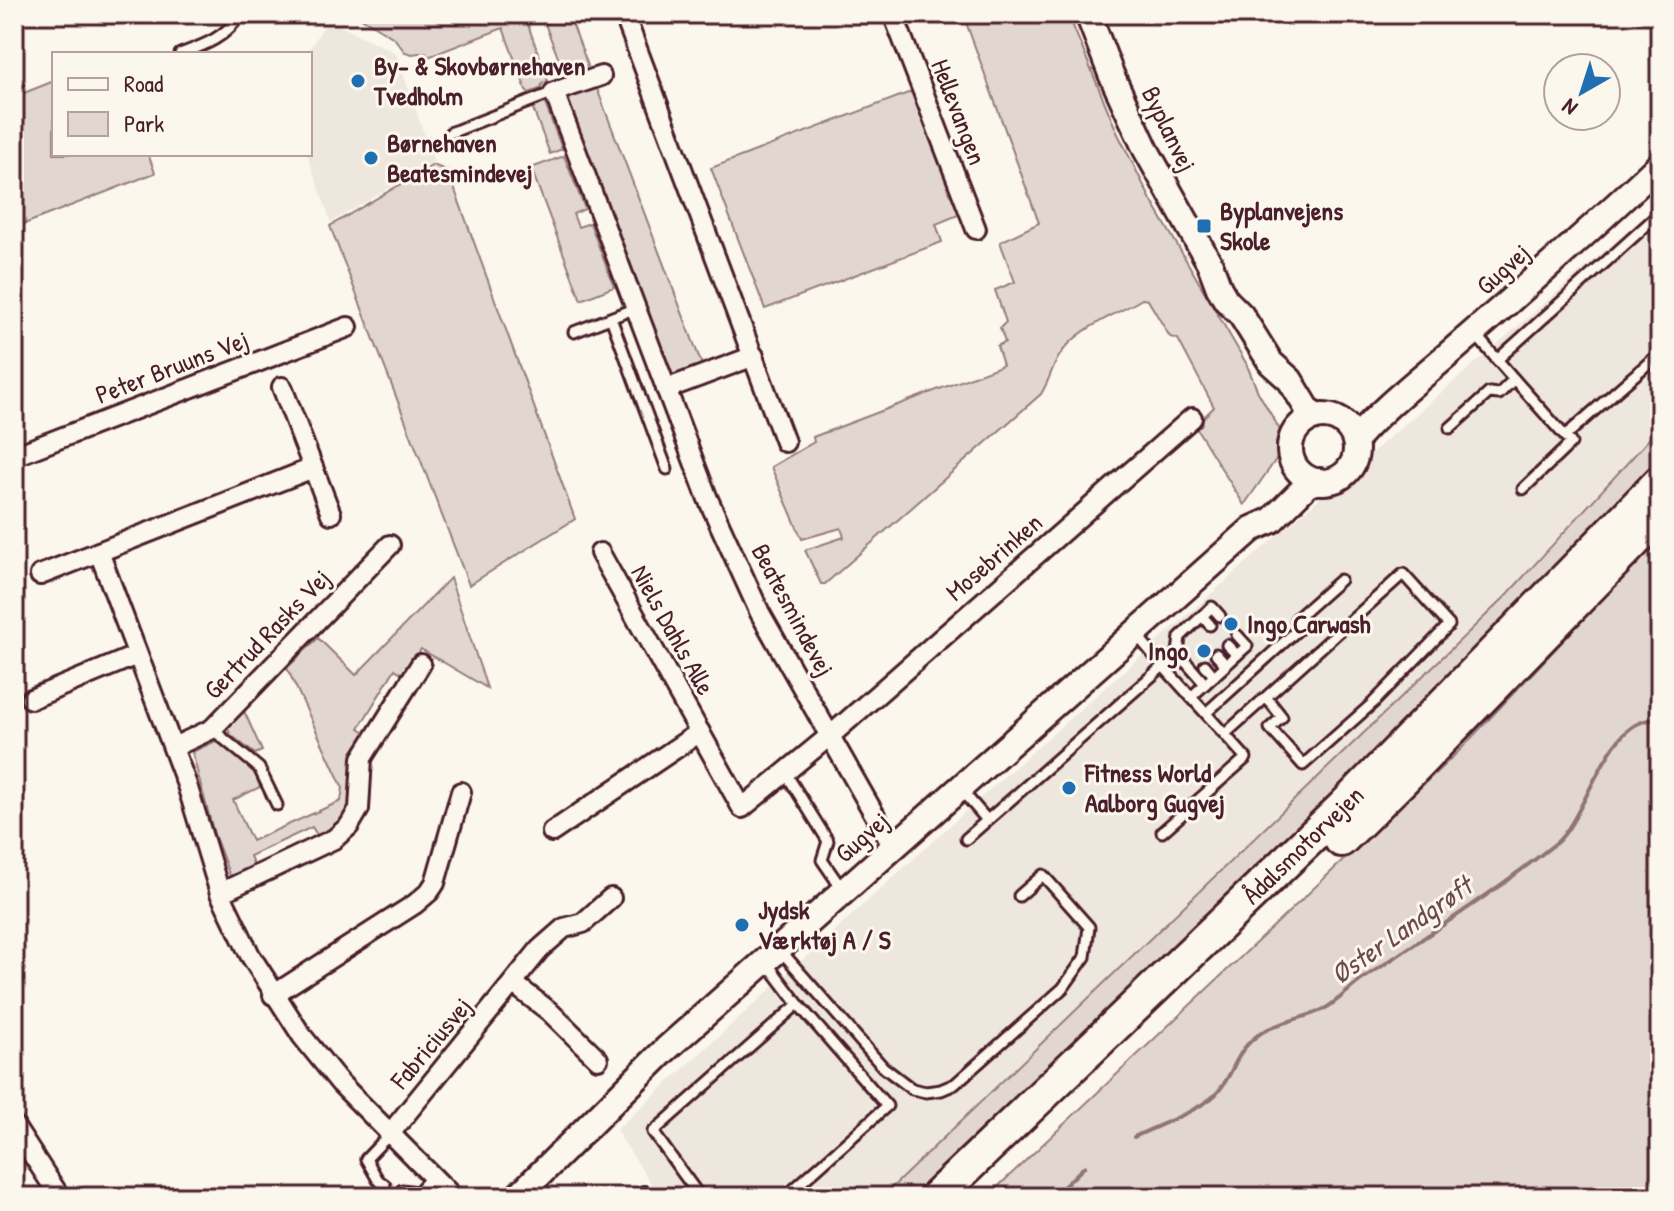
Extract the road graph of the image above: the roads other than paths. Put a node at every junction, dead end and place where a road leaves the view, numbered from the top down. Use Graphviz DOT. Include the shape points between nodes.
graph roads {
  1 [pos="240,14"];
  2 [pos="624,14"];
  3 [pos="893,14"];
  4 [pos="1088,14"];
  5 [pos="186,52"];
  6 [pos="601,76"];
  7 [pos="554,92"];
  8 [pos="450,133"];
  9 [pos="1660,164"];
  10 [pos="1660,213"];
  11 [pos="976,229"];
  12 [pos="636,308"];
  13 [pos="611,318"];
  14 [pos="348,327"];
  15 [pos="574,332"];
  16 [pos="1474,333"];
  17 [pos="1660,353"];
  18 [pos="754,356"];
  19 [pos="1497,360"];
  20 [pos="1514,379"];
  21 [pos="282,387"];
  22 [pos="666,389"];
  23 [pos="1192,418"];
  24 [pos="1307,422"];
  25 [pos="1450,428"];
  26 [pos="1349,431"];
  27 [pos="1565,436"];
  28 [pos="785,442"];
  29 [pos="14,456"];
  30 [pos="1292,458"];
  31 [pos="313,468"];
  32 [pos="667,469"];
  33 [pos="1320,481"];
  34 [pos="1660,482"];
  35 [pos="1523,489"];
  36 [pos="331,514"];
  37 [pos="1660,515"];
  38 [pos="1252,529"];
  39 [pos="390,545"];
  40 [pos="99,552"];
  41 [pos="600,553"];
  42 [pos="40,575"];
  43 [pos="1340,580"];
  44 [pos="1202,616"];
  45 [pos="1220,616"];
  46 [pos="1210,625"];
  47 [pos="1192,626"];
  48 [pos="1135,633"];
  49 [pos="1199,635"];
  50 [pos="1237,635"];
  51 [pos="1180,637"];
  52 [pos="1188,645"];
  53 [pos="1227,645"];
  54 [pos="1178,653"];
  55 [pos="1216,654"];
  56 [pos="137,655"];
  57 [pos="1237,655"];
  58 [pos="421,664"];
  59 [pos="1205,665"];
  60 [pos="1226,665"];
  61 [pos="1163,666"];
  62 [pos="1214,676"];
  63 [pos="1205,684"];
  64 [pos="1191,697"];
  65 [pos="1266,697"];
  66 [pos="31,699"];
  67 [pos="1206,713"];
  68 [pos="212,729"];
  69 [pos="700,732"];
  70 [pos="1225,734"];
  71 [pos="831,735"];
  72 [pos="174,747"];
  73 [pos="785,772"];
  74 [pos="960,788"];
  75 [pos="461,792"];
  76 [pos="277,805"];
  77 [pos="987,820"];
  78 [pos="552,832"];
  79 [pos="1162,832"];
  80 [pos="966,839"];
  81 [pos="893,847"];
  82 [pos="843,891"];
  83 [pos="220,893"];
  84 [pos="1019,896"];
  85 [pos="611,898"];
  86 [pos="772,954"];
  87 [pos="514,984"];
  88 [pos="273,995"];
  89 [pos="798,1004"];
  90 [pos="598,1059"];
  91 [pos="14,1126"];
  92 [pos="389,1135"];
  93 [pos="432,1176"];
  94 [pos="385,1185"];
  95 [pos="402,1190"];
  96 [pos="60,1197"];
  97 [pos="453,1197"];
  98 [pos="517,1197"];
  99 [pos="700,1197"];
  100 [pos="785,1197"];
  101 [pos="936,1197"];
  102 [pos="965,1197"];
  1 -- 5 [label="lane" via="231,30"];
  2 -- 18 [label="street"];
  3 -- 11 [label="street, Hellevangen"];
  4 -- 24 [label="street, Byplanvej" via="1146,150 1219,288 1271,363 1277,386"];
  6 -- 7 [label="street"];
  7 -- 8 [label="lane"];
  7 -- 12 [label="street, Beatesmindevej"];
  9 -- 16 [label="street, Gugvej"];
  10 -- 19 [label="lane"];
  12 -- 13 [label="lane"];
  12 -- 22 [label="street, Beatesmindevej"];
  13 -- 15 [label="lane"];
  13 -- 32 [label="lane"];
  14 -- 29 [label="street, Peter Bruuns Vej"];
  16 -- 19 [label="lane"];
  16 -- 26 [label="street, Gugvej"];
  17 -- 27 [label="lane"];
  18 -- 22 [label="street"];
  18 -- 28 [label="street"];
  19 -- 20 [label="lane"];
  20 -- 25 [label="lane" via="1499,394 1489,393"];
  20 -- 27 [label="lane"];
  21 -- 31 [label="street"];
  22 -- 71 [label="street, Beatesmindevej" via="760,613"];
  23 -- 71 [label="street, Mosebrinken"];
  24 -- 26 [label="street" via="1326,416"];
  24 -- 30 [label="street" via="1292,440"];
  26 -- 33 [label="street" via="1355,458 1351,466 1338,478"];
  27 -- 35 [label="lane" via="1571,443"];
  30 -- 33 [label="street" via="1304,475"];
  30 -- 38 [label="street, Gugvej" via="1286,480"];
  31 -- 36 [label="street"];
  31 -- 40 [label="street"];
  33 -- 38 [label="street, Gugvej" via="1308,484 1272,520"];
  34 -- 101 [label="highway, Ådalsmotorvejen" via="1343,807"];
  37 -- 102 [label="highway, Ådalsmotorvejen" via="1405,777"];
  38 -- 48 [label="street, Gugvej"];
  39 -- 68 [label="street, Gertrud Rasks Vej"];
  40 -- 42 [label="street"];
  40 -- 56 [label="street"];
  41 -- 69 [label="street, Niels Dahls Alle"];
  43 -- 67 [label="lane" via="1296,619 1302,626"];
  44 -- 45 [label="lane" via="1212,607"];
  44 -- 46 [label="lane"];
  44 -- 47 [label="lane"];
  47 -- 49 [label="lane"];
  47 -- 51 [label="lane"];
  48 -- 61 [label="lane"];
  48 -- 74 [label="street, Gugvej"];
  50 -- 57 [label="lane" via="1247,646"];
  51 -- 52 [label="lane"];
  51 -- 54 [label="lane"];
  53 -- 57 [label="lane"];
  54 -- 61 [label="lane"];
  54 -- 63 [label="lane"];
  55 -- 60 [label="lane"];
  56 -- 66 [label="street"];
  56 -- 72 [label="street"];
  57 -- 60 [label="lane"];
  58 -- 83 [label="street" via="362,758 359,809 349,826 334,839"];
  59 -- 62 [label="lane"];
  60 -- 62 [label="lane"];
  61 -- 64 [label="lane"];
  61 -- 77 [label="lane"];
  62 -- 63 [label="lane"];
  63 -- 64 [label="lane"];
  64 -- 67 [label="lane"];
  65 -- 65 [label="lane" via="1403,574 1449,625 1303,765 1270,728 1282,717"];
  65 -- 70 [label="lane"];
  67 -- 70 [label="lane"];
  68 -- 72 [label="street, Gertrud Rasks Vej"];
  68 -- 76 [label="lane" via="259,768"];
  69 -- 73 [label="street, Niels Dahls Alle" via="742,808"];
  69 -- 78 [label="street, Niels Dahls Alle"];
  70 -- 79 [label="lane" via="1246,758"];
  71 -- 73 [label="street, Niels Dahls Alle"];
  71 -- 81 [label="street, Beatesmindevej"];
  72 -- 83 [label="street"];
  73 -- 82 [label="lane" via="828,841 822,860"];
  74 -- 77 [label="lane"];
  74 -- 81 [label="street, Gugvej"];
  75 -- 88 [label="street" via="429,892"];
  77 -- 80 [label="lane"];
  81 -- 82 [label="street, Gugvej"];
  82 -- 86 [label="street, Gugvej"];
  83 -- 88 [label="street"];
  84 -- 86 [label="lane" via="1043,875 1089,927 1085,957 1063,988 955,1084 941,1090 912,1089 883,1067"];
  85 -- 87 [label="street, Fabriciusvej" via="583,923 564,928 548,942"];
  86 -- 89 [label="lane"];
  86 -- 98 [label="street, Gugvej" via="665,1050"];
  87 -- 90 [label="street"];
  87 -- 92 [label="street, Fabriciusvej"];
  88 -- 92 [label="street" via="340,1083"];
  89 -- 99 [label="lane" via="653,1132"];
  89 -- 100 [label="lane" via="887,1106"];
  91 -- 96 [label="street"];
  92 -- 93 [label="street"];
  92 -- 94 [label="lane" via="366,1159"];
  93 -- 95 [label="lane" via="418,1192"];
  93 -- 97 [label="street"];
}
